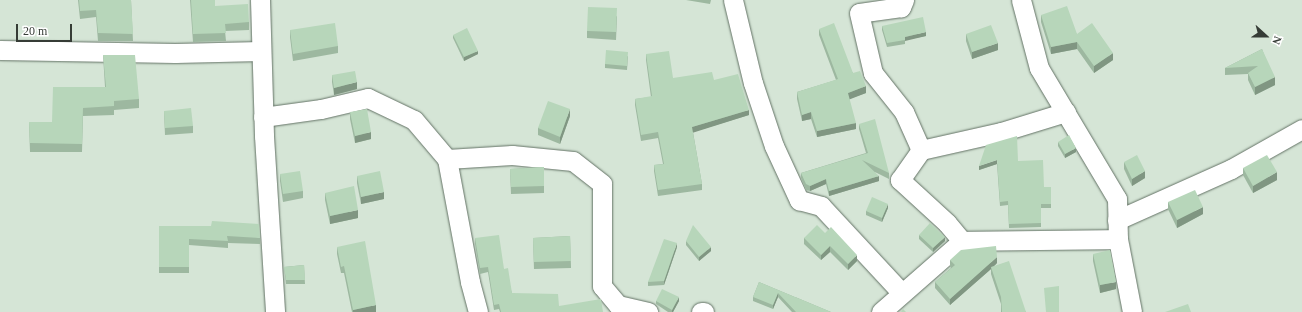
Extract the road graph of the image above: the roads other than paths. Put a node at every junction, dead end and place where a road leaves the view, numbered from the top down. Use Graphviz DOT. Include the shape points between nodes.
graph roads {
  1 [pos="260,0"];
  2 [pos="733,0"];
  3 [pos="904,0"];
  4 [pos="1021,0"];
  5 [pos="0,50"];
  6 [pos="261,51"];
  7 [pos="1066,112"];
  8 [pos="263,117"];
  9 [pos="1302,129"];
  10 [pos="921,150"];
  11 [pos="447,159"];
  12 [pos="1117,220"];
  13 [pos="1118,239"];
  14 [pos="962,242"];
  15 [pos="901,292"];
  16 [pos="275,312"];
  17 [pos="478,312"];
  18 [pos="648,312"];
  19 [pos="881,312"];
  20 [pos="1132,312"];
  1 -- 6 [label="street"];
  2 -- 15 [label="street" via="774,146 799,200 821,206"];
  3 -- 10 [label="street" via="901,7 859,13 873,73 904,112"];
  4 -- 7 [label="street" via="1039,68"];
  5 -- 6 [label="street" via="175,53"];
  6 -- 8 [label="street"];
  7 -- 10 [label="street" via="1002,132"];
  7 -- 12 [label="street" via="1116,199"];
  8 -- 11 [label="street" via="321,110 368,98 414,120"];
  8 -- 16 [label="street"];
  9 -- 12 [label="street" via="1231,169"];
  10 -- 14 [label="street" via="900,180 948,223"];
  11 -- 17 [label="street"];
  11 -- 18 [label="street" via="512,155 573,161 602,184 602,286 618,305"];
  12 -- 13 [label="street"];
  13 -- 14 [label="street"];
  13 -- 20 [label="street"];
  14 -- 15 [label="street"];
  15 -- 19 [label="street"];
}
